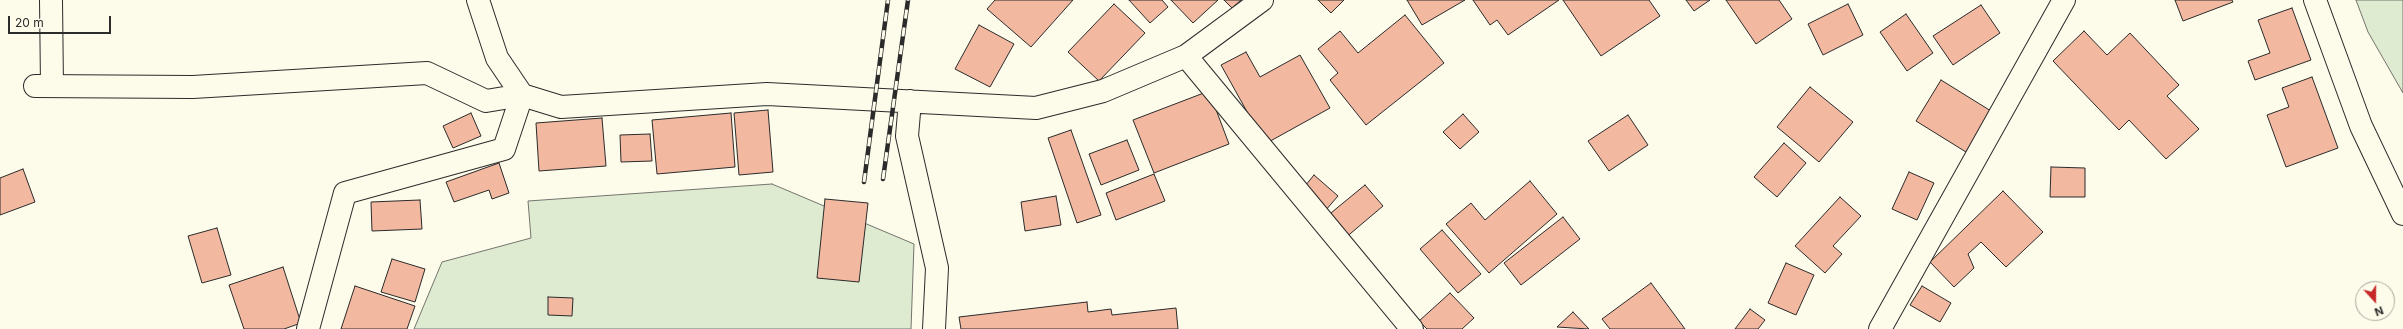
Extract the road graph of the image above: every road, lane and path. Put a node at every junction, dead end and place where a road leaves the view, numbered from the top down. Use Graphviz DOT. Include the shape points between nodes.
graph roads {
  1 [pos="51,0"];
  2 [pos="478,0"];
  3 [pos="1262,0"];
  4 [pos="2064,0"];
  5 [pos="2315,0"];
  6 [pos="1186,56"];
  7 [pos="522,95"];
  8 [pos="910,101"];
  9 [pos="2403,214"];
  10 [pos="308,329"];
  11 [pos="934,329"];
  12 [pos="1412,329"];
  13 [pos="1880,329"];
  1 -- 7 [label="street" via="44,86 193,87 426,73 486,101"];
  2 -- 7 [label="street" via="497,58"];
  3 -- 6 [label="street"];
  4 -- 13 [label="street"];
  5 -- 9 [label="street" via="2361,126"];
  6 -- 8 [label="street" via="1103,91 1036,108"];
  6 -- 12 [label="street"];
  7 -- 8 [label="street" via="561,107 767,94"];
  7 -- 10 [label="street" via="504,149 345,193"];
  8 -- 11 [label="street" via="907,136 937,268"];
}
